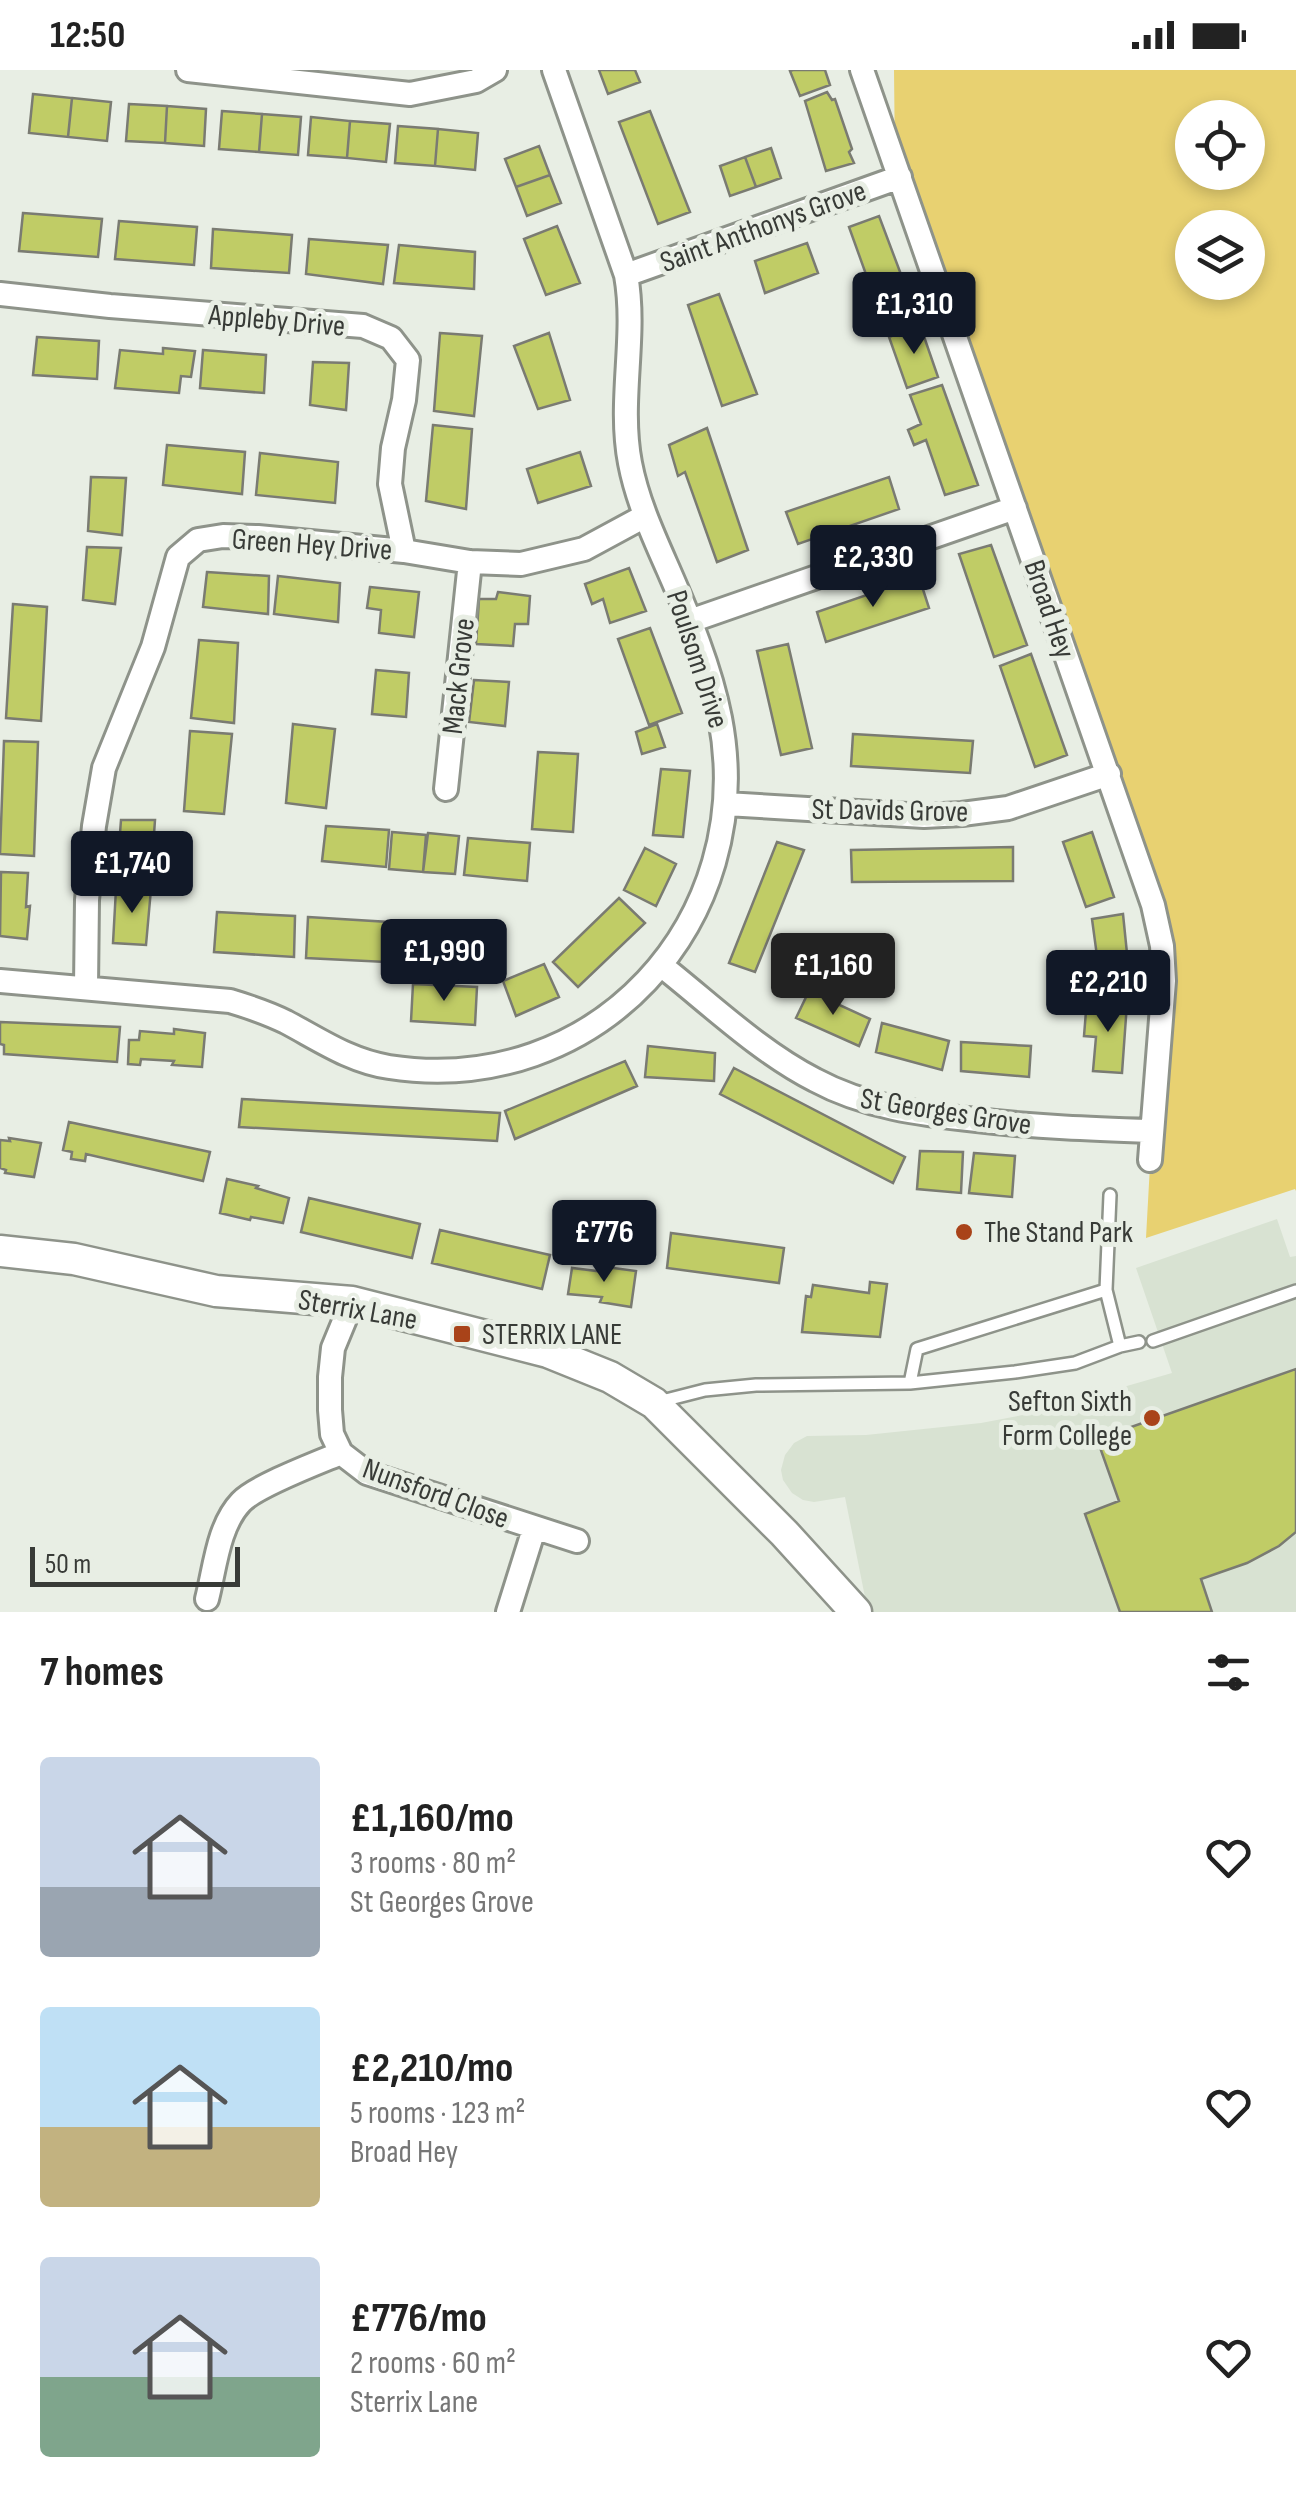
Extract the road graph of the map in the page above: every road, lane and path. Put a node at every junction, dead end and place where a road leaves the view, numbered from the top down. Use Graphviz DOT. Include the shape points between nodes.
graph roads {
  1 [pos="188,70"];
  2 [pos="496,70"];
  3 [pos="554,70"];
  4 [pos="862,70"];
  5 [pos="224,71"];
  6 [pos="900,177"];
  7 [pos="626,275"];
  8 [pos="0,294"];
  9 [pos="1014,508"];
  10 [pos="646,516"];
  11 [pos="404,551"];
  12 [pos="470,562"];
  13 [pos="690,620"];
  14 [pos="1109,774"];
  15 [pos="446,788"];
  16 [pos="726,804"];
  17 [pos="662,966"];
  18 [pos="0,981"];
  19 [pos="86,987"];
  20 [pos="1152,1131"];
  21 [pos="1150,1160"];
  22 [pos="1110,1196"];
  23 [pos="0,1251"];
  24 [pos="1106,1290"];
  25 [pos="1296,1291"];
  26 [pos="352,1302"];
  27 [pos="1138,1342"];
  28 [pos="1154,1342"];
  29 [pos="1120,1346"];
  30 [pos="910,1383"];
  31 [pos="654,1403"];
  32 [pos="340,1453"];
  33 [pos="534,1528"];
  34 [pos="578,1541"];
  35 [pos="207,1598"];
  36 [pos="508,1612"];
  37 [pos="856,1612"];
  1 -- 5 [label="street"];
  2 -- 5 [label="street" via="476,82 410,94"];
  3 -- 7 [label="street, Poulsom Drive"];
  4 -- 6 [label="street, Broad Hey"];
  6 -- 7 [label="street, Saint Anthonys Grove"];
  6 -- 9 [label="street, Broad Hey"];
  7 -- 10 [label="street, Poulsom Drive" via="625,428"];
  8 -- 11 [label="street, Appleby Drive" via="363,326 391,338 408,360 390,484"];
  9 -- 13 [label="street"];
  9 -- 14 [label="street, Broad Hey"];
  10 -- 12 [label="street, Green Hey Drive" via="584,549 521,564"];
  10 -- 13 [label="street, Poulsom Drive"];
  11 -- 12 [label="street, Green Hey Drive"];
  11 -- 19 [label="street, Green Hey Drive" via="223,536 198,540 178,557 152,647 104,768 87,900"];
  12 -- 15 [label="street, Mack Grove"];
  13 -- 16 [label="street, Poulsom Drive" via="720,716"];
  14 -- 16 [label="street, St Davids Grove" via="1008,808 962,814"];
  14 -- 20 [label="street, Broad Hey" via="1162,946"];
  16 -- 17 [label="street, Poulsom Drive" via="709,880"];
  17 -- 19 [label="street, Poulsom Drive" via="633,996 574,1037 503,1063 456,1070 386,1067 354,1058 230,1001"];
  17 -- 20 [label="street, St Georges Grove" via="778,1058 847,1096 932,1116"];
  18 -- 19 [label="street, Poulsom Drive"];
  20 -- 21 [label="street, Broad Hey"];
  22 -- 24 [label="lane"];
  23 -- 26 [label="street, Sterrix Lane" via="74,1259 216,1291"];
  24 -- 29 [label="lane"];
  24 -- 30 [label="lane" via="918,1349"];
  25 -- 28 [label="lane"];
  26 -- 31 [label="street, Sterrix Lane" via="548,1352"];
  26 -- 32 [label="street, Nunsford Close" via="333,1348 330,1377 332,1434"];
  27 -- 29 [label="lane"];
  29 -- 30 [label="lane" via="1075,1364"];
  30 -- 31 [label="lane" via="756,1384"];
  31 -- 37 [label="street, Sterrix Lane"];
  32 -- 33 [label="street, Nunsford Close" via="367,1473"];
  32 -- 35 [label="street, Nunsford Close" via="242,1500 225,1526"];
  33 -- 34 [label="street, Nunsford Close"];
  33 -- 36 [label="street, Nunsford Close"];
}
